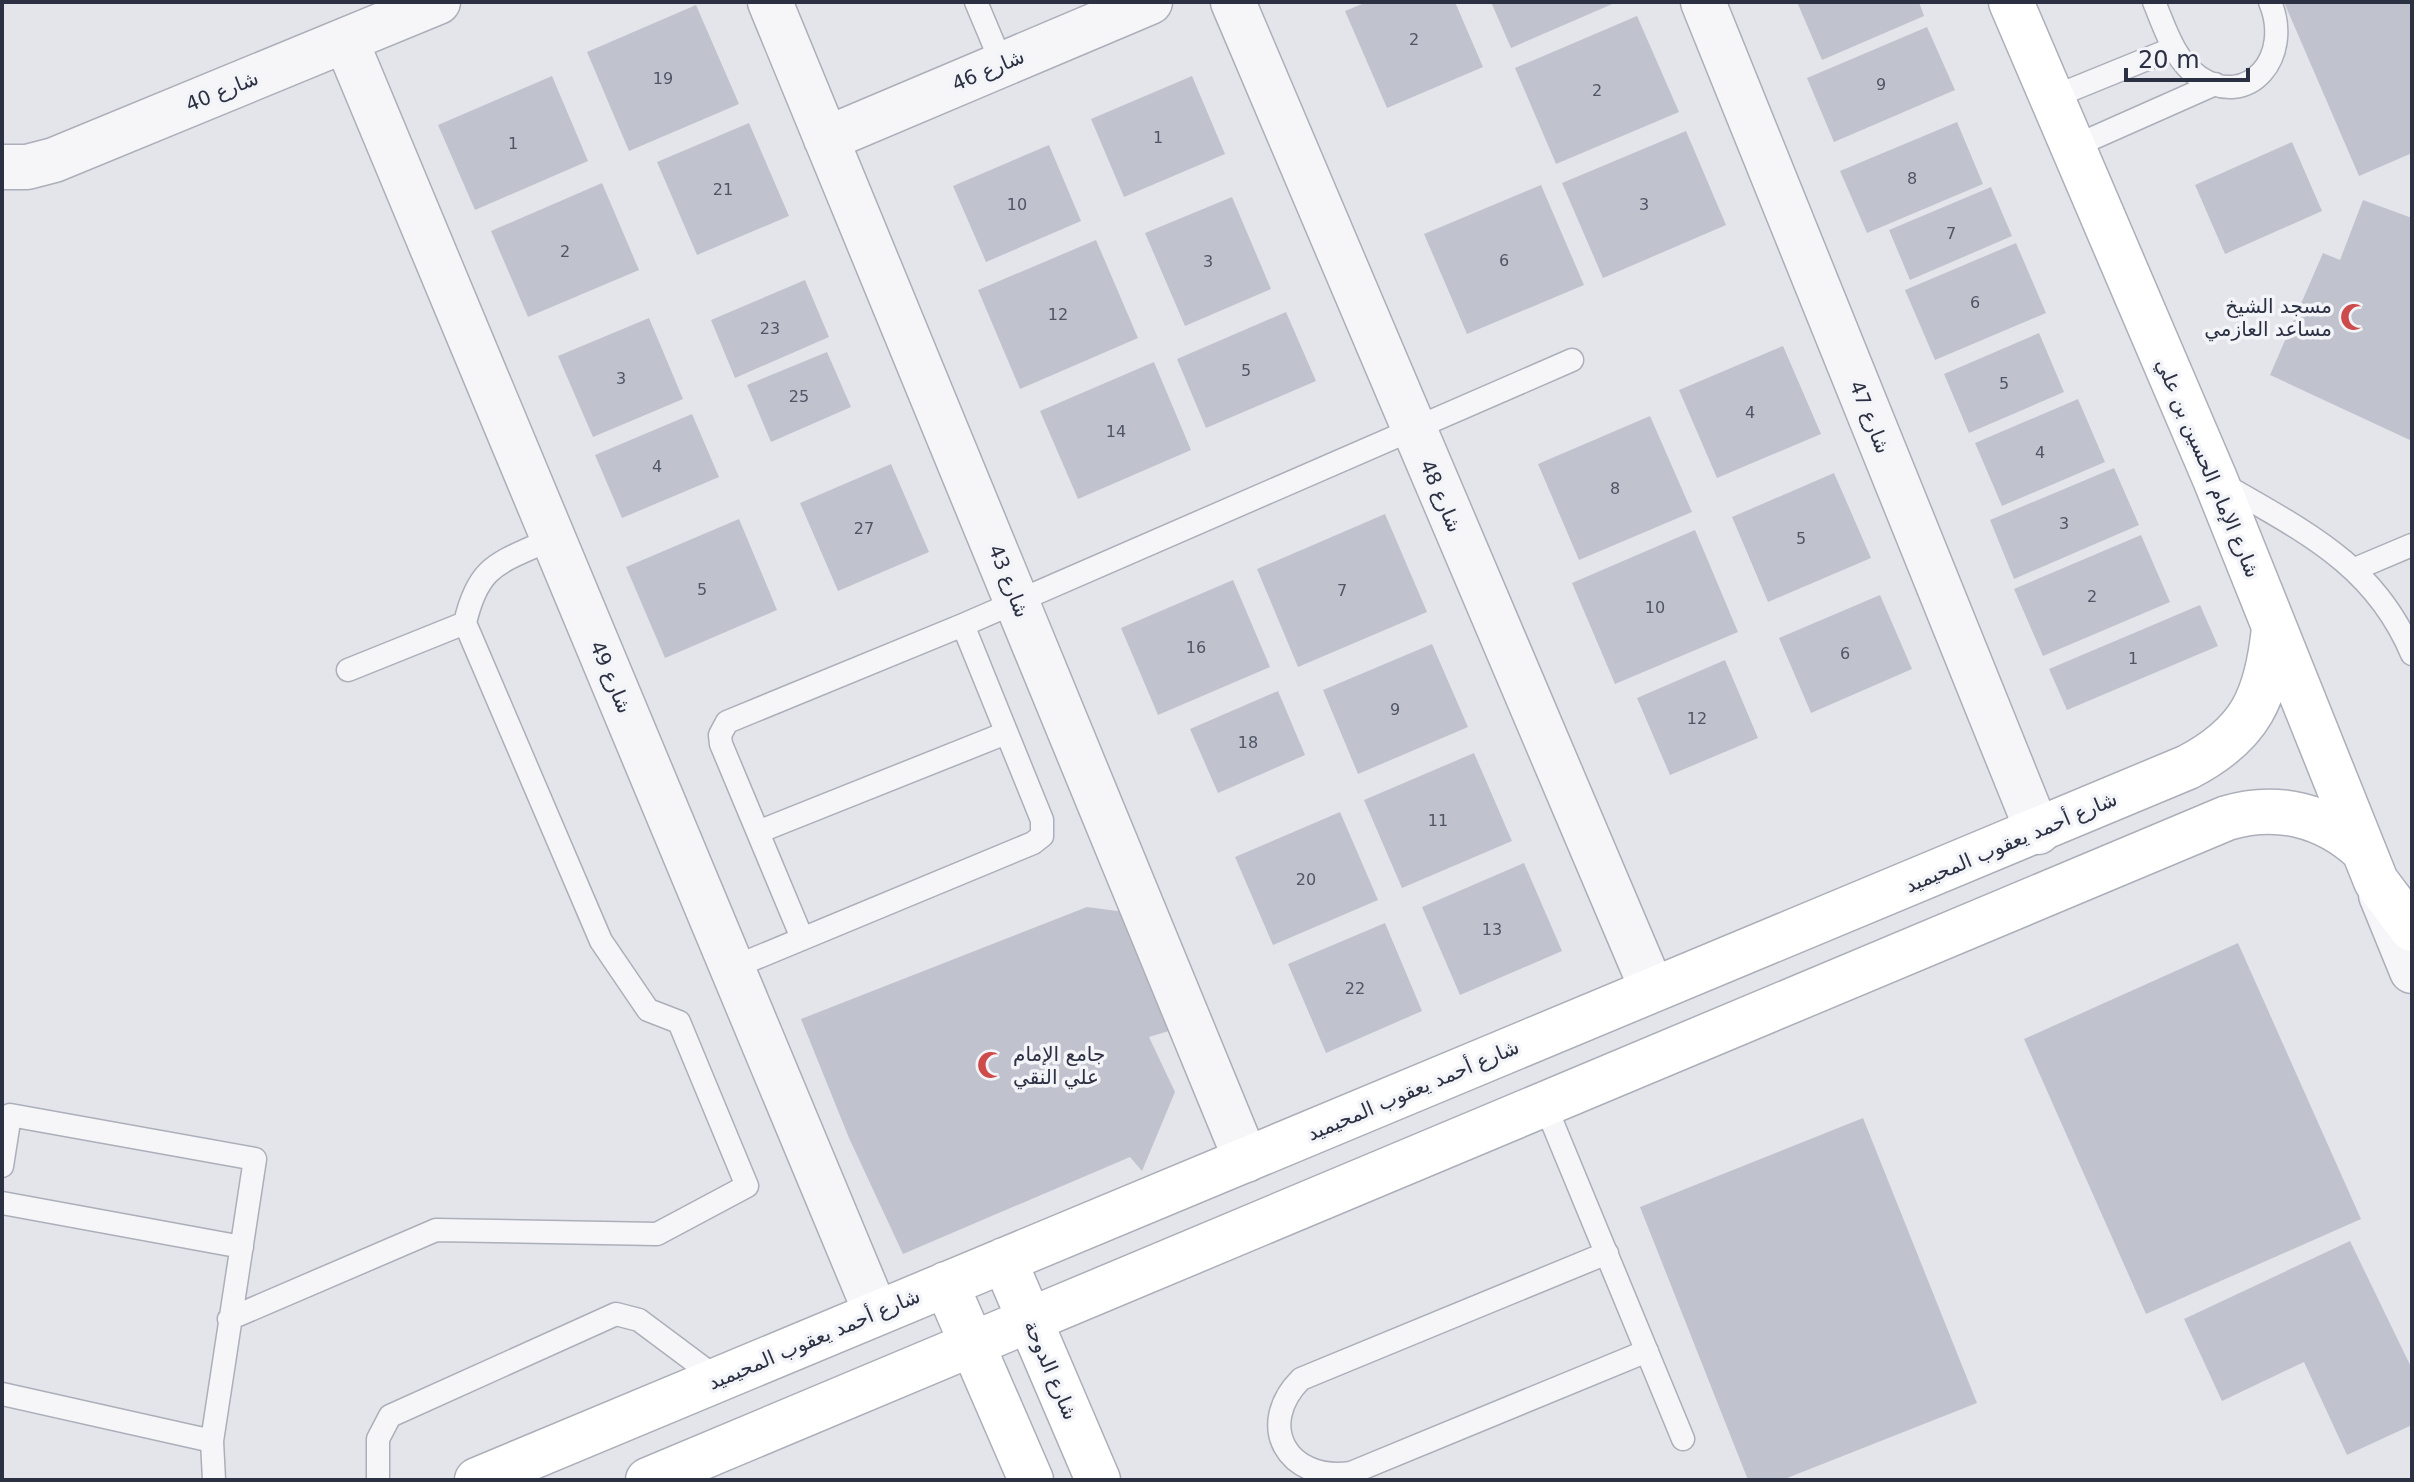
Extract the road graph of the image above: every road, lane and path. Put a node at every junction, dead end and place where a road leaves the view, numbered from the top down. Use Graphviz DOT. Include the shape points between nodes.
graph roads {
  1 [pos="438,2"];
  2 [pos="770,2"];
  3 [pos="976,2"];
  4 [pos="1150,2"];
  5 [pos="1233,2"];
  6 [pos="1703,2"];
  7 [pos="2011,2"];
  8 [pos="2154,2"];
  9 [pos="2270,2"];
  10 [pos="346,41"];
  11 [pos="2174,48"];
  12 [pos="1002,64"];
  13 [pos="2215,84"];
  14 [pos="2051,98"];
  15 [pos="826,139"];
  16 [pos="2073,147"];
  17 [pos="2,167"];
  18 [pos="1572,360"];
  19 [pos="1412,429"];
  20 [pos="2215,479"];
  21 [pos="553,538"];
  22 [pos="2412,545"];
  23 [pos="2355,569"];
  24 [pos="1018,601"];
  25 [pos="465,623"];
  26 [pos="963,625"];
  27 [pos="2274,628"];
  28 [pos="2412,654"];
  29 [pos="348,670"];
  30 [pos="1006,733"];
  31 [pos="758,832"];
  32 [pos="2038,832"];
  33 [pos="2370,866"];
  34 [pos="2412,929"];
  35 [pos="802,938"];
  36 [pos="732,968"];
  37 [pos="2412,971"];
  38 [pos="1652,989"];
  39 [pos="1545,1105"];
  40 [pos="1246,1160"];
  41 [pos="2,1166"];
  42 [pos="2,1203"];
  43 [pos="242,1247"];
  44 [pos="1607,1253"];
  45 [pos="1004,1260"];
  46 [pos="946,1284"];
  47 [pos="876,1313"];
  48 [pos="229,1319"];
  49 [pos="1030,1321"];
  50 [pos="973,1346"];
  51 [pos="1647,1351"];
  52 [pos="718,1379"];
  53 [pos="2,1394"];
  54 [pos="1683,1439"];
  55 [pos="212,1441"];
  56 [pos="214,1480"];
  57 [pos="378,1480"];
  58 [pos="477,1480"];
  59 [pos="648,1480"];
  60 [pos="1031,1480"];
  61 [pos="1098,1480"];
  1 -- 10 [label="street, شارع 40"];
  2 -- 15 [label="street, شارع 43"];
  3 -- 12 [label="lane"];
  4 -- 12 [label="street, شارع 46"];
  5 -- 19 [label="street, شارع 48"];
  6 -- 32 [label="street, شارع 47"];
  7 -- 14 [label="street, شارع الإمام الحسين بن علي"];
  8 -- 11 [label="lane"];
  9 -- 13 [label="lane" via="2279,34 2266,68 2234,85"];
  10 -- 17 [label="street, شارع 40" via="54,160"];
  10 -- 21 [label="street, شارع 49"];
  11 -- 13 [label="lane" via="2198,76"];
  11 -- 14 [label="lane"];
  12 -- 15 [label="street, شارع 46"];
  13 -- 16 [label="lane"];
  14 -- 16 [label="street, شارع الإمام الحسين بن علي"];
  15 -- 24 [label="street, شارع 43"];
  16 -- 20 [label="street, شارع الإمام الحسين بن علي"];
  18 -- 19 [label="lane"];
  19 -- 24 [label="lane"];
  19 -- 38 [label="street, شارع 48"];
  20 -- 23 [label="lane"];
  20 -- 27 [label="street, شارع الإمام الحسين بن علي"];
  21 -- 25 [label="lane" via="488,570 472,592"];
  21 -- 36 [label="street, شارع 49"];
  22 -- 23 [label="lane"];
  23 -- 28 [label="lane" via="2386,602"];
  24 -- 26 [label="lane"];
  24 -- 40 [label="street, شارع 43"];
  25 -- 29 [label="lane"];
  25 -- 48 [label="lane" via="601,941 648,1010 679,1022 747,1186 657,1234 436,1230"];
  26 -- 30 [label="lane"];
  26 -- 31 [label="lane" via="727,722 721,744"];
  27 -- 32 [label="street, شارع أحمد يعقوب المحيميد" via="2259,700 2229,741 2188,767"];
  27 -- 33 [label="street, شارع الإمام الحسين بن علي"];
  30 -- 31 [label="lane"];
  30 -- 35 [label="lane" via="1042,820 1042,836"];
  31 -- 35 [label="lane"];
  32 -- 38 [label="street, شارع أحمد يعقوب المحيميد"];
  33 -- 34 [label="street, شارع الإمام الحسين بن علي"];
  33 -- 37 [label="street"];
  33 -- 39 [label="street" via="2340,831 2303,816 2265,811 2227,818"];
  35 -- 36 [label="lane"];
  36 -- 47 [label="street, شارع 49"];
  38 -- 40 [label="street, شارع أحمد يعقوب المحيميد"];
  39 -- 44 [label="lane"];
  39 -- 49 [label="street"];
  40 -- 45 [label="street, شارع أحمد يعقوب المحيميد"];
  41 -- 43 [label="lane" via="10,1115 255,1159"];
  42 -- 43 [label="lane"];
  43 -- 48 [label="lane"];
  44 -- 51 [label="lane"];
  44 -- 51 [label="lane" via="1301,1379 1280,1410 1284,1448 1313,1473 1351,1473"];
  45 -- 46 [label="street, شارع أحمد يعقوب المحيميد"];
  45 -- 49 [label="street, شارع الدوحة"];
  46 -- 47 [label="street, شارع أحمد يعقوب المحيميد"];
  46 -- 50 [label="street"];
  47 -- 52 [label="street, شارع أحمد يعقوب المحيميد"];
  48 -- 55 [label="lane"];
  49 -- 50 [label="street"];
  49 -- 61 [label="street, شارع الدوحة"];
  50 -- 59 [label="street"];
  50 -- 60 [label="street"];
  51 -- 54 [label="lane"];
  52 -- 57 [label="lane" via="639,1320 616,1314 390,1416 378,1439"];
  52 -- 58 [label="street, شارع أحمد يعقوب المحيميد"];
  53 -- 55 [label="lane"];
  55 -- 56 [label="lane"];
}
